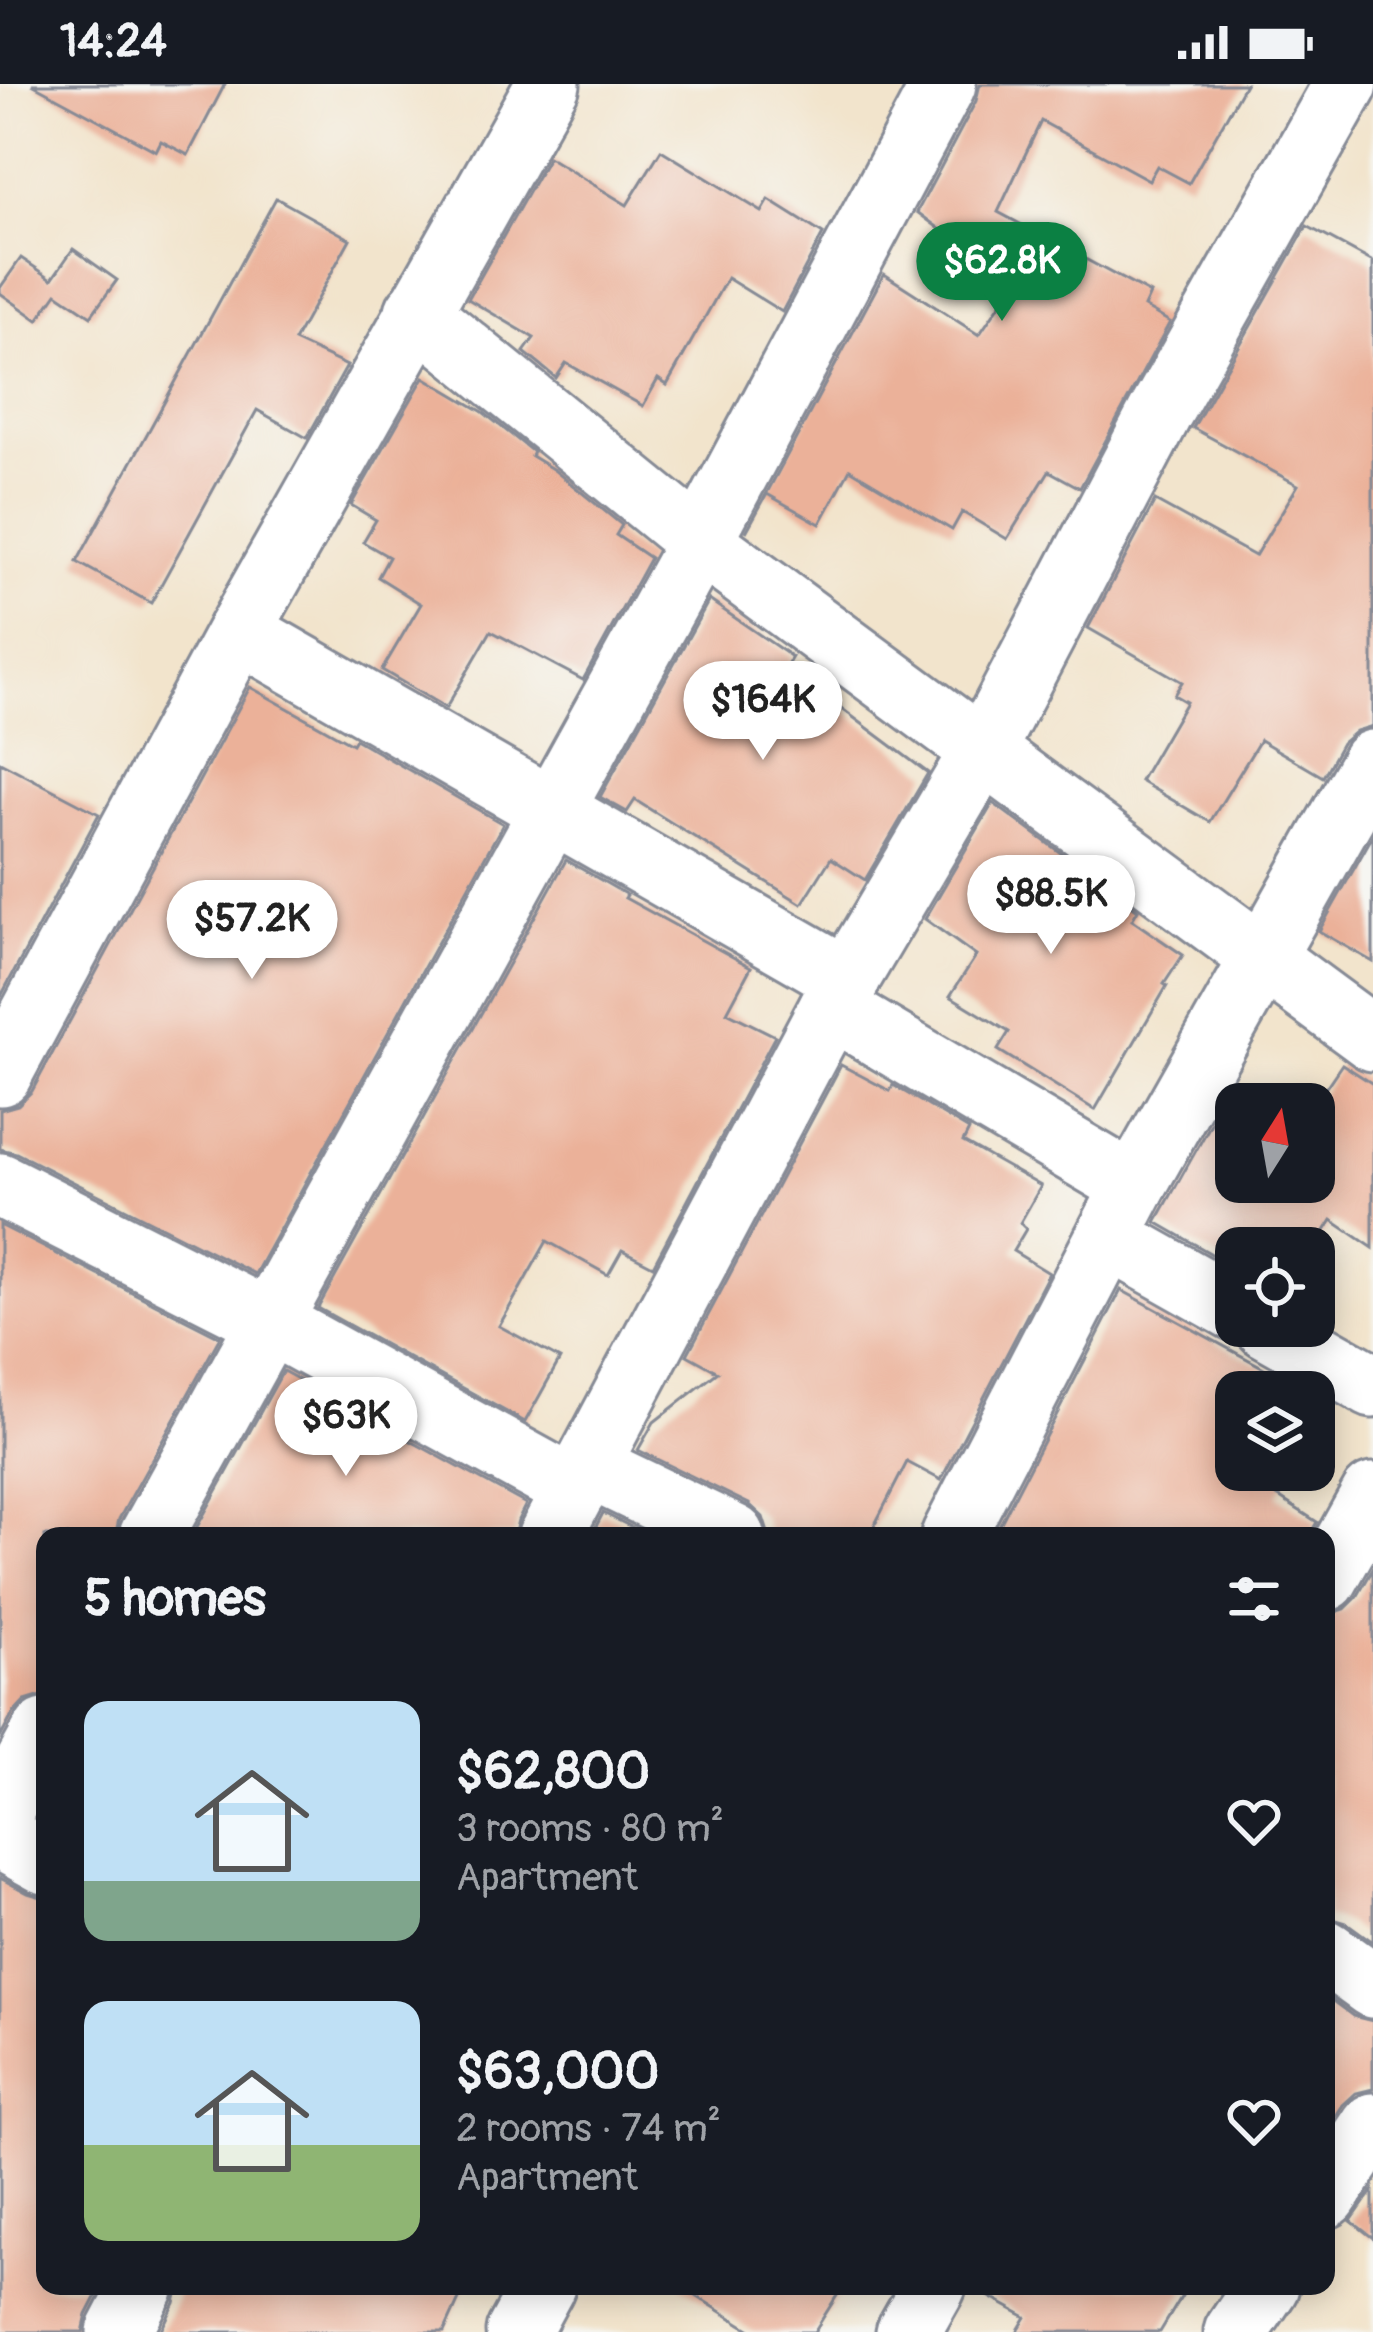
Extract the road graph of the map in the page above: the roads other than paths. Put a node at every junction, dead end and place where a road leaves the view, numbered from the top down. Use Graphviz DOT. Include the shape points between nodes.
graph roads {
  1 [pos="548,84"];
  2 [pos="944,84"];
  3 [pos="1346,84"];
  4 [pos="417,312"];
  5 [pos="700,542"];
  6 [pos="238,631"];
  7 [pos="983,750"];
  8 [pos="1373,762"];
  9 [pos="550,811"];
  10 [pos="1262,958"];
  11 [pos="840,994"];
  12 [pos="1373,1039"];
  13 [pos="0,1074"];
  14 [pos="0,1185"];
  15 [pos="1121,1211"];
  16 [pos="1215,1291"];
  17 [pos="268,1321"];
  18 [pos="1304,1347"];
  19 [pos="1373,1386"];
  20 [pos="1373,1495"];
  21 [pos="571,1498"];
  22 [pos="156,1527"];
  23 [pos="695,1527"];
  24 [pos="958,1527"];
  25 [pos="1335,1563"];
  26 [pos="36,1747"];
  27 [pos="0,1813"];
  28 [pos="0,1837"];
  29 [pos="36,1857"];
  30 [pos="1335,1959"];
  31 [pos="1373,1986"];
  32 [pos="1373,2125"];
  33 [pos="1335,2182"];
  34 [pos="138,2295"];
  35 [pos="538,2295"];
  36 [pos="928,2295"];
  37 [pos="1261,2295"];
  38 [pos="119,2332"];
  39 [pos="518,2332"];
  40 [pos="908,2332"];
  41 [pos="1236,2332"];
  1 -- 4 [label="street"];
  2 -- 5 [label="street"];
  3 -- 7 [label="street"];
  4 -- 5 [label="street"];
  4 -- 6 [label="street"];
  5 -- 7 [label="street"];
  5 -- 9 [label="street"];
  6 -- 9 [label="street"];
  6 -- 13 [label="street"];
  7 -- 10 [label="street"];
  7 -- 11 [label="street"];
  8 -- 10 [label="street"];
  9 -- 11 [label="street"];
  9 -- 17 [label="street"];
  10 -- 12 [label="street"];
  10 -- 15 [label="street"];
  11 -- 15 [label="street"];
  11 -- 21 [label="street"];
  14 -- 17 [label="street"];
  15 -- 16 [label="street"];
  15 -- 24 [label="street"];
  17 -- 21 [label="street"];
  17 -- 22 [label="street"];
  18 -- 19 [label="street"];
  20 -- 25 [label="street"];
  21 -- 23 [label="street"];
  26 -- 27 [label="street"];
  28 -- 29 [label="street"];
  30 -- 31 [label="street"];
  32 -- 33 [label="street"];
  34 -- 38 [label="street"];
  35 -- 39 [label="street"];
  36 -- 40 [label="street"];
  37 -- 41 [label="street"];
}
